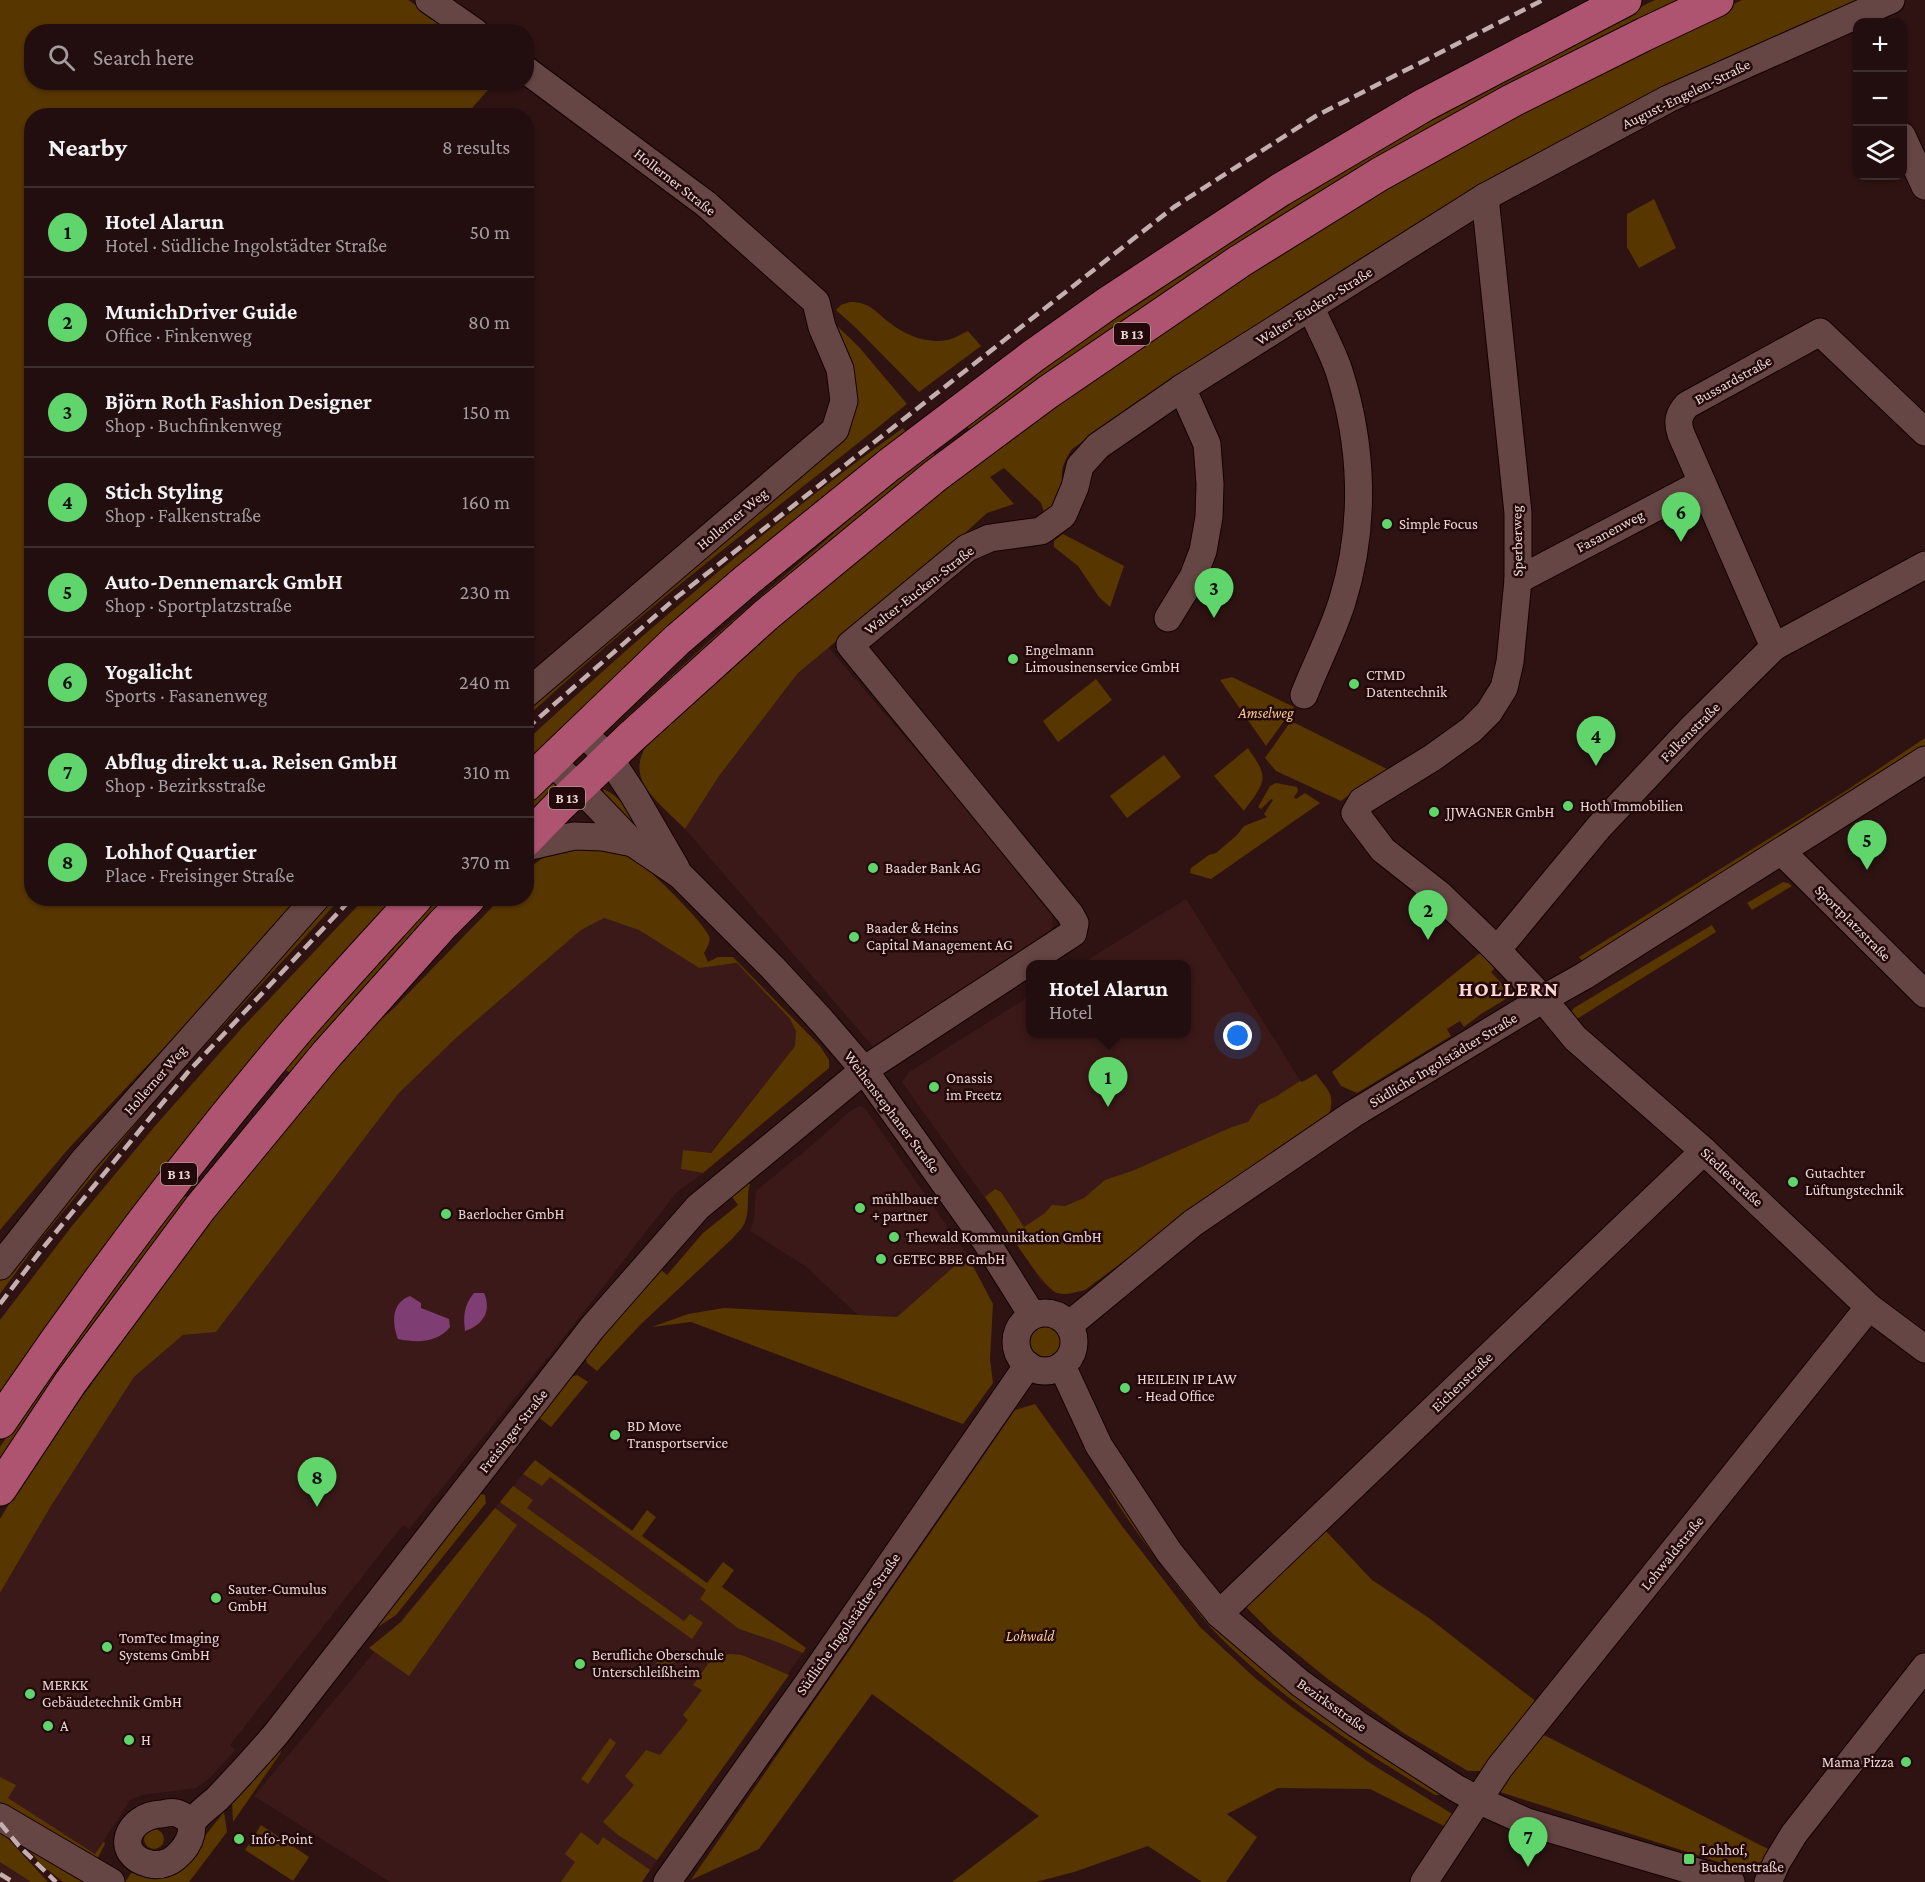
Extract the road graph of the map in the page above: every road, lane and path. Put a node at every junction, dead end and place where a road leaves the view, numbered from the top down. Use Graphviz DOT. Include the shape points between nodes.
graph roads {
  1 [pos="429,0"];
  2 [pos="1625,0"];
  3 [pos="1717,0"];
  4 [pos="1891,0"];
  5 [pos="1864,18"];
  6 [pos="464,24"];
  7 [pos="1853,25"];
  8 [pos="534,76"];
  9 [pos="1907,147"];
  10 [pos="1925,186"];
  11 [pos="1485,197"];
  12 [pos="816,302"];
  13 [pos="1311,308"];
  14 [pos="1182,388"];
  15 [pos="1925,432"];
  16 [pos="1702,483"];
  17 [pos="1925,565"];
  18 [pos="1518,580"];
  19 [pos="1168,618"];
  20 [pos="1774,647"];
  21 [pos="534,687"];
  22 [pos="1304,695"];
  23 [pos="582,732"];
  24 [pos="610,759"];
  25 [pos="1925,760"];
  26 [pos="550,762"];
  27 [pos="534,777"];
  28 [pos="579,787"];
  29 [pos="1355,813"];
  30 [pos="534,832"];
  31 [pos="633,843"];
  32 [pos="534,845"];
  33 [pos="1782,852"];
  34 [pos="680,875"];
  35 [pos="309,906"];
  36 [pos="409,906"];
  37 [pos="461,906"];
  38 [pos="1497,950"];
  39 [pos="1032,960"];
  40 [pos="1026,964"];
  41 [pos="1925,994"];
  42 [pos="1543,999"];
  43 [pos="864,1070"];
  44 [pos="1704,1151"];
  45 [pos="0,1266"];
  46 [pos="1869,1306"];
  47 [pos="1032,1315"];
  48 [pos="1069,1325"];
  49 [pos="1925,1349"];
  50 [pos="1028,1365"];
  51 [pos="1062,1366"];
  52 [pos="0,1422"];
  53 [pos="0,1488"];
  54 [pos="1220,1614"];
  55 [pos="1923,1672"];
  56 [pos="1478,1800"];
  57 [pos="0,1817"];
  58 [pos="192,1821"];
  59 [pos="111,1882"];
  60 [pos="667,1882"];
  61 [pos="1424,1882"];
  62 [pos="1731,1882"];
  63 [pos="1768,1882"];
  1 -- 6 [label="street"];
  2 -- 23 [label="main road, B 13" via="1373,135 1280,190 1108,303 816,523 676,641"];
  3 -- 24 [label="main road, B 13" via="1513,100 1380,174 1138,330 910,496 766,615"];
  4 -- 5 [label="street, August-Engelen-Straße"];
  7 -- 11 [label="street, August-Engelen-Straße" via="1668,99"];
  8 -- 12 [label="street, Hollerner Straße" via="706,204"];
  9 -- 10 [label="street"];
  11 -- 13 [label="street, Walter-Eucken-Straße"];
  11 -- 18 [label="street, Sperberweg" via="1518,513"];
  12 -- 21 [label="street, Hollerner Weg" via="840,369 844,401 835,430"];
  13 -- 14 [label="street, Walter-Eucken-Straße"];
  13 -- 22 [label="street" via="1338,369 1354,431 1359,474 1358,532 1342,601"];
  14 -- 19 [label="street" via="1207,444 1209,517 1193,577"];
  14 -- 39 [label="street, Walter-Eucken-Straße" via="1098,446 1080,466 1064,515 1041,531 990,538 968,548 850,645 1070,914 1075,923 1073,933"];
  15 -- 16 [label="street, Bussardstraße" via="1820,332 1687,405 1680,413 1678,423"];
  16 -- 18 [label="street, Fasanenweg"];
  16 -- 20 [label="street, Bussardstraße"];
  17 -- 20 [label="street, Falkenstraße"];
  18 -- 29 [label="street, Sperberweg" via="1510,662 1504,688 1489,712 1472,730 1362,801"];
  20 -- 38 [label="street, Falkenstraße" via="1599,827"];
  23 -- 24 [label="street, Weihenstephaner Straße"];
  23 -- 26 [label="main road, B 13"];
  24 -- 28 [label="main road, B 13"];
  24 -- 34 [label="street, Weihenstephaner Straße"];
  25 -- 33 [label="street, Südliche Ingolstädter Straße"];
  26 -- 27 [label="main road, B 13"];
  26 -- 28 [label="street, Weihenstephaner Straße"];
  28 -- 30 [label="main road, B 13"];
  28 -- 31 [label="street, Weihenstephaner Straße"];
  29 -- 38 [label="street, Siedlerstraße" via="1383,850 1439,894"];
  31 -- 32 [label="street, Weihenstephaner Straße" via="574,836"];
  31 -- 34 [label="street, Weihenstephaner Straße"];
  33 -- 41 [label="street, Sportplatzstraße"];
  33 -- 42 [label="street, Südliche Ingolstädter Straße"];
  34 -- 43 [label="street, Weihenstephaner Straße" via="773,968"];
  35 -- 45 [label="street, Hollerner Weg" via="84,1160"];
  36 -- 52 [label="main road, B 13" via="291,1038 175,1179"];
  37 -- 53 [label="main road, B 13" via="326,1055 201,1208 70,1383"];
  38 -- 42 [label="street, Siedlerstraße"];
  40 -- 43 [label="street, Walter-Eucken-Straße"];
  42 -- 44 [label="street, Siedlerstraße" via="1575,1038"];
  42 -- 48 [label="street, Südliche Ingolstädter Straße" via="1353,1114 1202,1216"];
  43 -- 47 [label="street, Weihenstephaner Straße" via="987,1243"];
  43 -- 58 [label="street, Freisinger Straße" via="698,1207 592,1328 276,1734"];
  44 -- 46 [label="street, Siedlerstraße"];
  44 -- 54 [label="street, Eichenstraße"];
  46 -- 49 [label="street, Siedlerstraße"];
  46 -- 56 [label="street, Lohwaldstraße" via="1500,1767"];
  47 -- 48 [label="street" via="1048,1312"];
  47 -- 50 [label="street" via="1018,1329 1016,1339 1021,1358"];
  48 -- 51 [label="street" via="1073,1351"];
  50 -- 51 [label="street" via="1045,1371"];
  50 -- 60 [label="street, Südliche Ingolstädter Straße"];
  51 -- 54 [label="street, Bezirksstraße" via="1099,1446 1169,1552"];
  54 -- 56 [label="street, Bezirksstraße" via="1300,1683"];
  55 -- 63 [label="street" via="1794,1834"];
  56 -- 61 [label="street, Lohwaldstraße"];
  56 -- 62 [label="street, Bezirksstraße" via="1527,1822"];
  57 -- 59 [label="street"];
}
